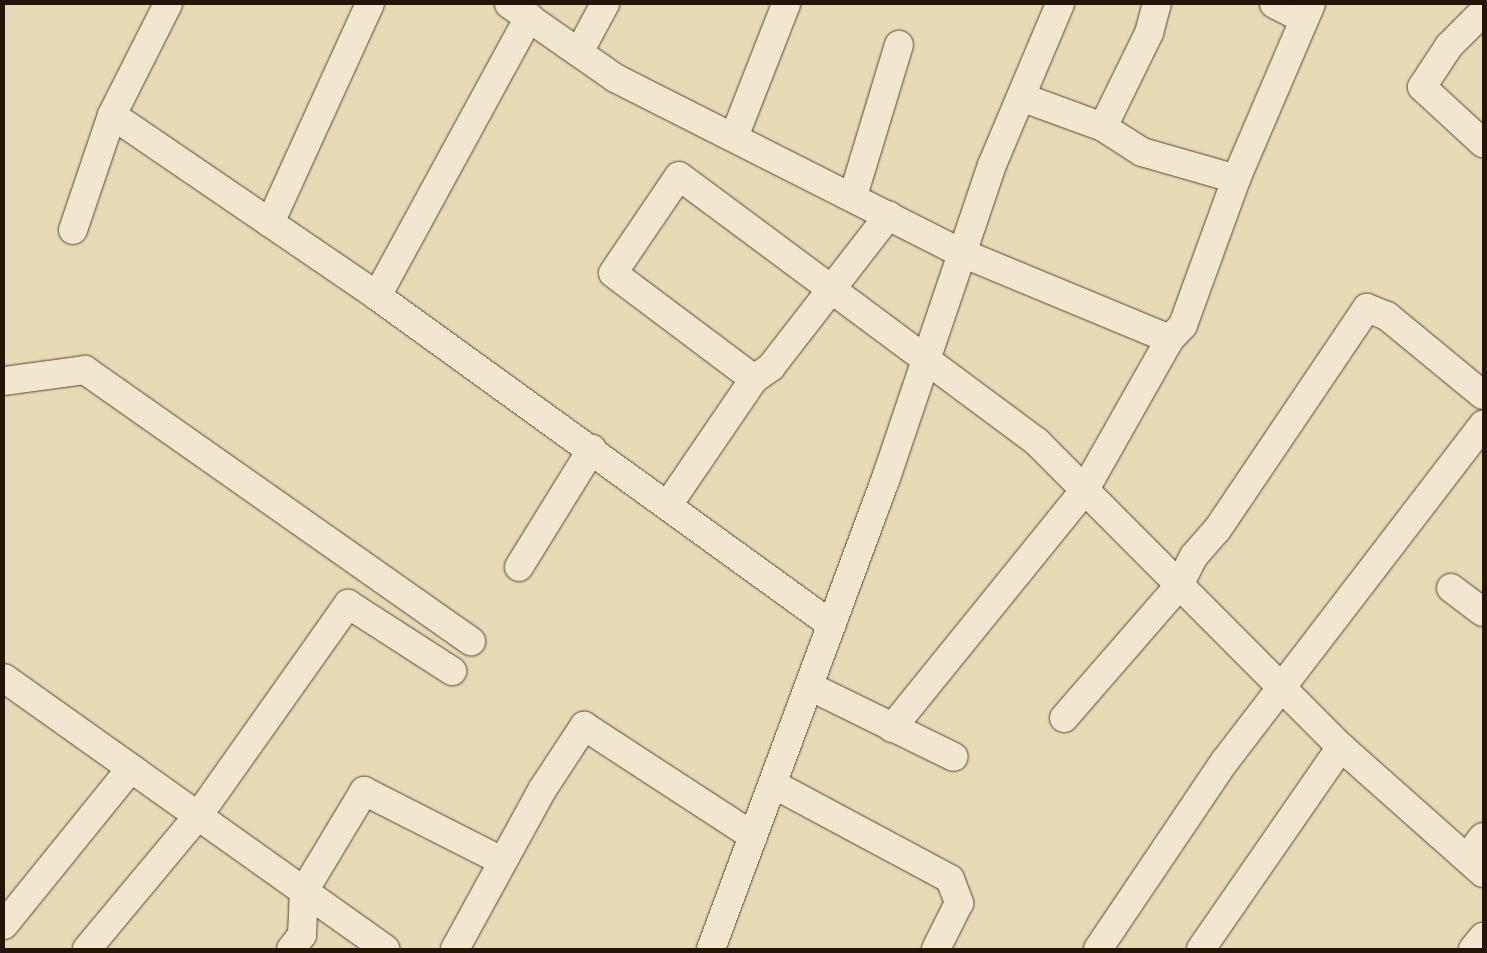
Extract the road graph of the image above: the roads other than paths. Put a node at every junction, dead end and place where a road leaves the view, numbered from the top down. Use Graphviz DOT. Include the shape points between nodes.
graph roads {
  1 [pos="168,4"];
  2 [pos="370,4"];
  3 [pos="605,4"];
  4 [pos="786,4"];
  5 [pos="1060,4"];
  6 [pos="1157,4"];
  7 [pos="1274,4"];
  8 [pos="519,10"];
  9 [pos="1307,11"];
  10 [pos="1483,12"];
  11 [pos="900,45"];
  12 [pos="579,52"];
  13 [pos="1021,97"];
  14 [pos="112,115"];
  15 [pos="1104,127"];
  16 [pos="734,137"];
  17 [pos="1483,143"];
  18 [pos="1236,179"];
  19 [pos="853,196"];
  20 [pos="889,215"];
  21 [pos="270,223"];
  22 [pos="73,230"];
  23 [pos="962,253"];
  24 [pos="831,290"];
  25 [pos="377,296"];
  26 [pos="1170,338"];
  27 [pos="926,361"];
  28 [pos="754,379"];
  29 [pos="4,381"];
  30 [pos="1483,395"];
  31 [pos="1483,425"];
  32 [pos="592,450"];
  33 [pos="1084,491"];
  34 [pos="668,505"];
  35 [pos="519,567"];
  36 [pos="1178,588"];
  37 [pos="1451,588"];
  38 [pos="1483,612"];
  39 [pos="832,625"];
  40 [pos="471,641"];
  41 [pos="452,671"];
  42 [pos="4,678"];
  43 [pos="809,686"];
  44 [pos="1282,689"];
  45 [pos="1064,718"];
  46 [pos="892,728"];
  47 [pos="1341,746"];
  48 [pos="954,757"];
  49 [pos="131,768"];
  50 [pos="773,784"];
  51 [pos="198,816"];
  52 [pos="753,836"];
  53 [pos="1483,837"];
  54 [pos="502,861"];
  55 [pos="1475,866"];
  56 [pos="304,891"];
  57 [pos="4,925"];
  58 [pos="1483,937"];
  59 [pos="87,949"];
  60 [pos="291,949"];
  61 [pos="386,949"];
  62 [pos="455,949"];
  63 [pos="711,949"];
  64 [pos="936,949"];
  65 [pos="1098,949"];
  66 [pos="1201,949"];
  67 [pos="1472,949"];
  1 -- 14 [label="street"];
  2 -- 21 [label="street"];
  3 -- 12 [label="street"];
  4 -- 16 [label="street"];
  5 -- 13 [label="street"];
  6 -- 15 [label="street" via="1149,33"];
  7 -- 9 [label="street"];
  8 -- 12 [label="street"];
  8 -- 25 [label="street"];
  9 -- 18 [label="street"];
  10 -- 17 [label="street" via="1449,46 1422,88"];
  11 -- 19 [label="street"];
  12 -- 16 [label="street" via="615,78"];
  13 -- 15 [label="street"];
  13 -- 23 [label="street"];
  14 -- 21 [label="street"];
  14 -- 22 [label="street"];
  15 -- 18 [label="street" via="1142,152"];
  16 -- 19 [label="street"];
  18 -- 26 [label="street" via="1183,325"];
  19 -- 20 [label="street"];
  20 -- 23 [label="street"];
  20 -- 24 [label="street"];
  21 -- 25 [label="street"];
  23 -- 26 [label="street"];
  23 -- 27 [label="street"];
  24 -- 27 [label="street"];
  24 -- 28 [label="street" via="771,367"];
  24 -- 28 [label="street" via="679,176 613,273"];
  25 -- 32 [label="street"];
  26 -- 33 [label="street"];
  27 -- 33 [label="street" via="1037,442"];
  27 -- 39 [label="street"];
  28 -- 34 [label="street"];
  29 -- 40 [label="street" via="85,370"];
  30 -- 36 [label="street" via="1388,316 1367,308 1217,530 1194,556"];
  31 -- 44 [label="street"];
  32 -- 34 [label="street"];
  32 -- 35 [label="street"];
  33 -- 36 [label="street"];
  33 -- 46 [label="street"];
  34 -- 39 [label="street"];
  36 -- 44 [label="street"];
  36 -- 45 [label="street"];
  37 -- 38 [label="street"];
  39 -- 43 [label="street"];
  41 -- 51 [label="street" via="348,604"];
  42 -- 49 [label="street"];
  43 -- 46 [label="street"];
  43 -- 50 [label="street"];
  44 -- 47 [label="street"];
  44 -- 65 [label="street" via="1225,762"];
  46 -- 48 [label="street"];
  47 -- 55 [label="street"];
  47 -- 66 [label="street"];
  49 -- 51 [label="street"];
  49 -- 57 [label="street"];
  50 -- 52 [label="street"];
  50 -- 64 [label="street" via="950,879 958,903"];
  51 -- 56 [label="street"];
  51 -- 59 [label="street"];
  52 -- 54 [label="street" via="584,726"];
  52 -- 63 [label="street"];
  53 -- 55 [label="street"];
  54 -- 56 [label="street" via="364,791"];
  54 -- 62 [label="street"];
  56 -- 60 [label="street" via="302,935"];
  56 -- 61 [label="street"];
  58 -- 67 [label="street"];
}
